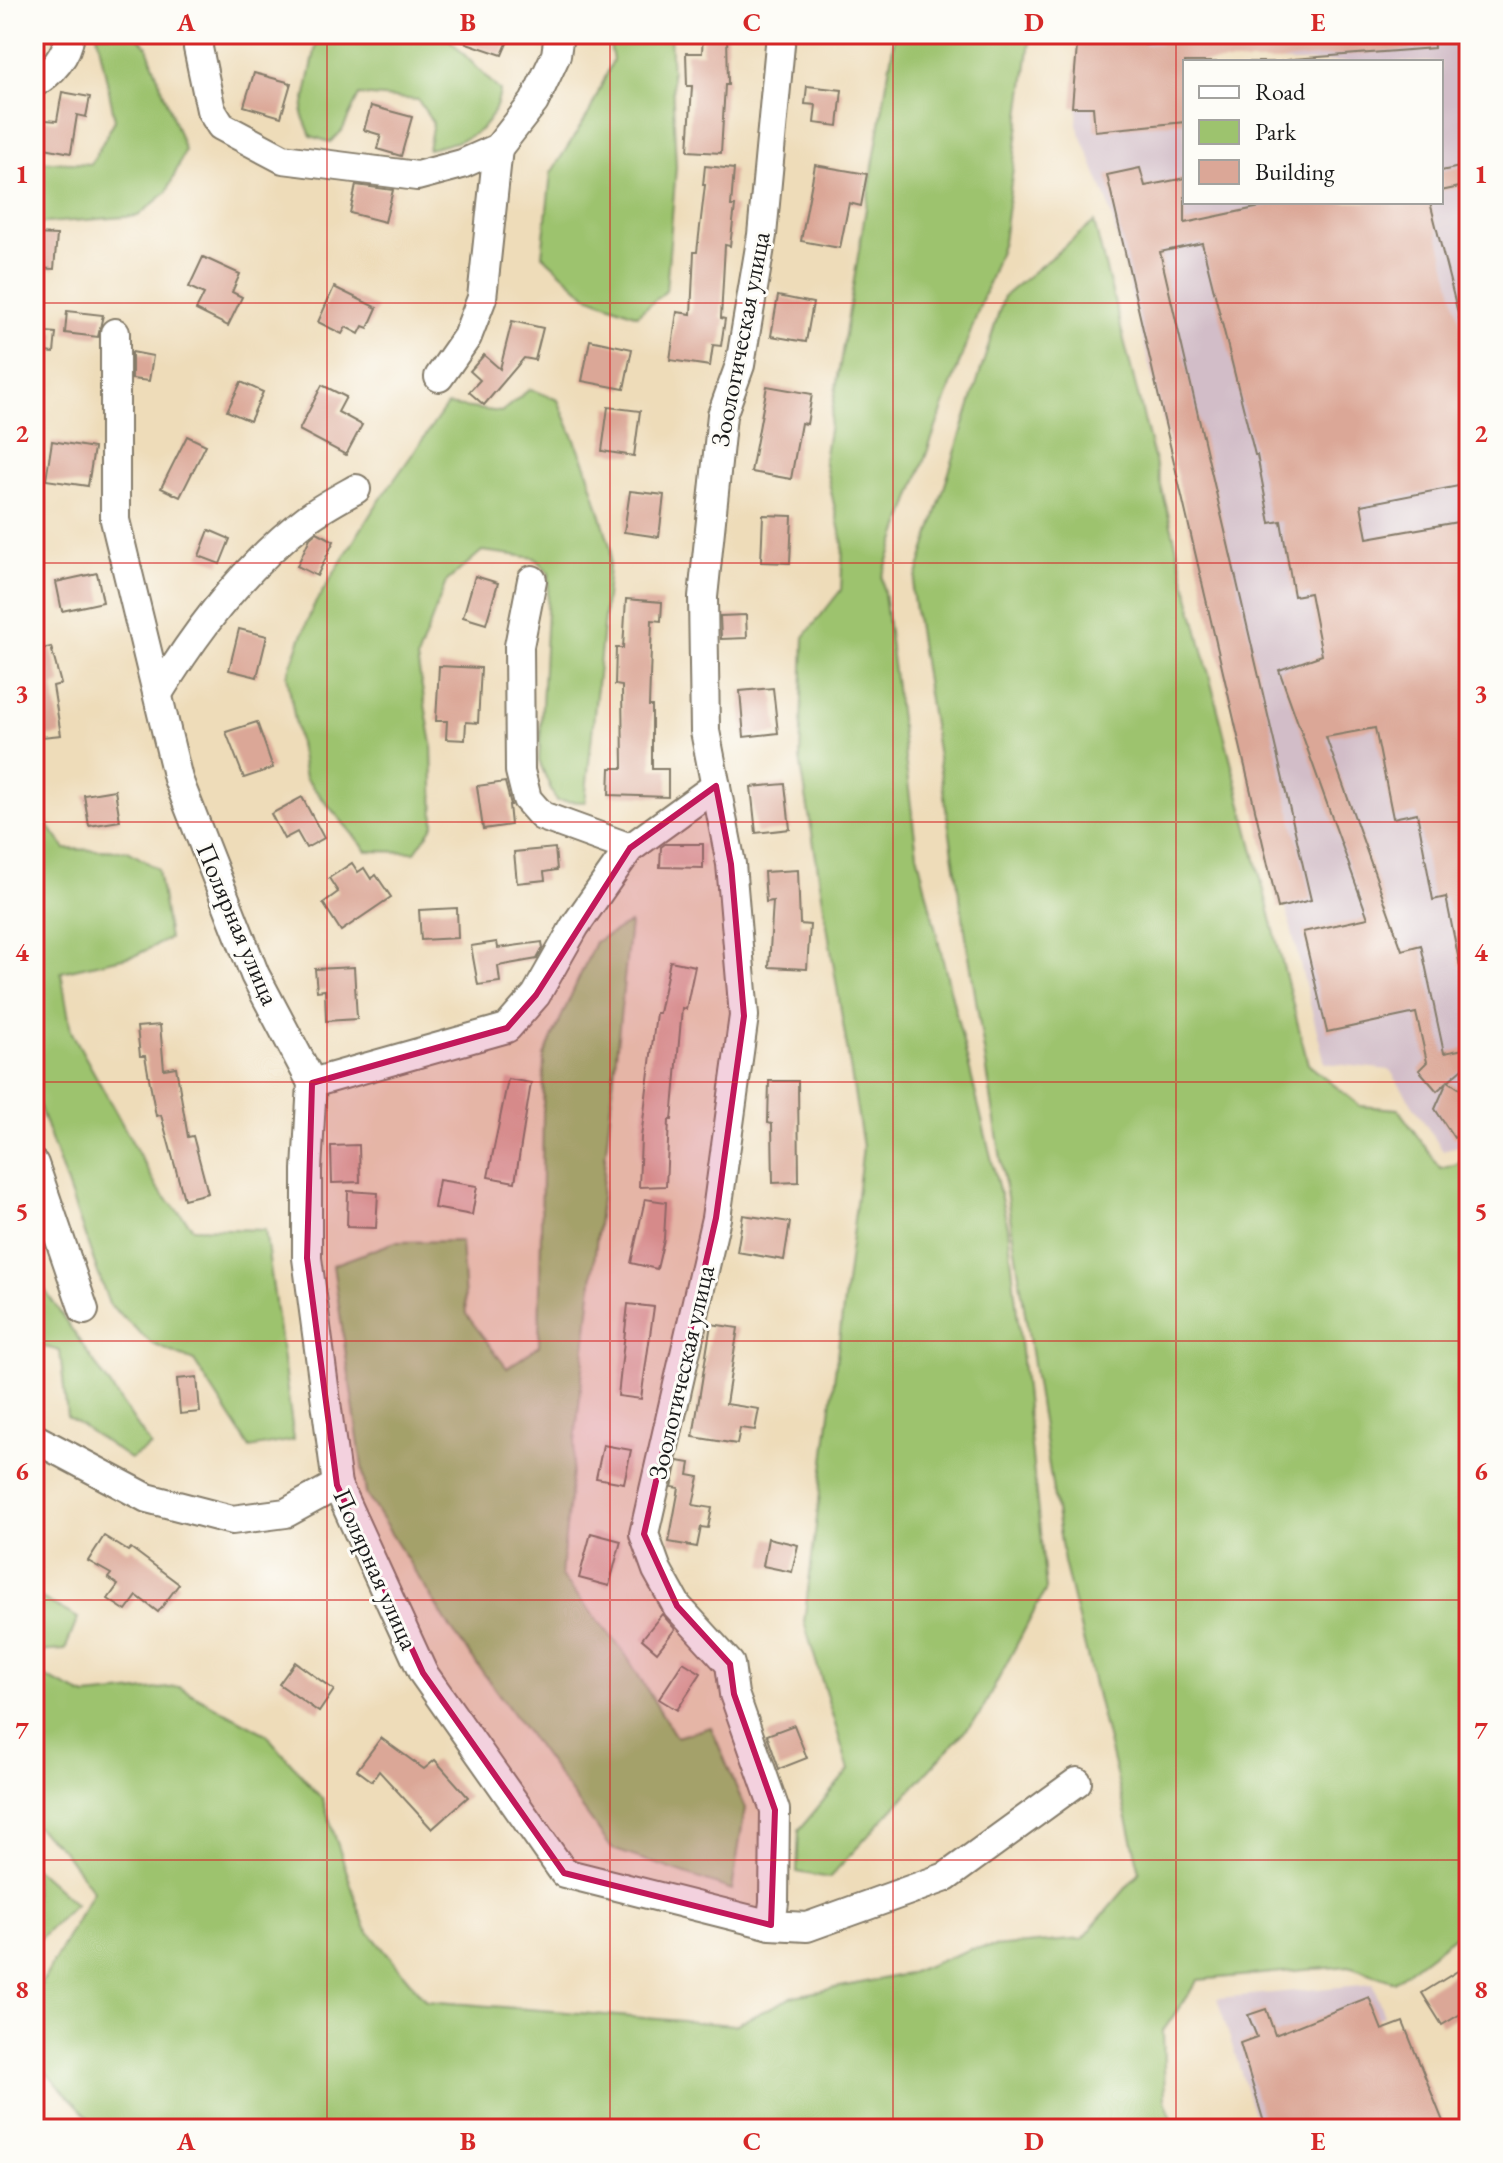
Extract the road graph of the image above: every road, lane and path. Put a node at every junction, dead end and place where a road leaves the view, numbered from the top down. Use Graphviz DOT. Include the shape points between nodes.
graph roads {
  1 [pos="70,34"];
  2 [pos="199,34"];
  3 [pos="559,34"];
  4 [pos="781,34"];
  5 [pos="34,83"];
  6 [pos="498,148"];
  7 [pos="115,333"];
  8 [pos="439,377"];
  9 [pos="356,489"];
  10 [pos="532,580"];
  11 [pos="159,692"];
  12 [pos="716,786"];
  13 [pos="630,848"];
  14 [pos="312,1083"];
  15 [pos="34,1164"];
  16 [pos="84,1310"];
  17 [pos="34,1438"];
  18 [pos="337,1485"];
  19 [pos="1077,1782"];
  20 [pos="771,1925"];
  1 -- 5 [label="street" via="51,73"];
  2 -- 6 [label="street" via="211,110 221,126 283,159 417,176"];
  3 -- 6 [label="street" via="556,55 534,102"];
  4 -- 12 [label="street, Зоологическая улица" via="762,235 740,365 722,415 703,597 705,731"];
  6 -- 8 [label="street" via="482,298 467,337"];
  7 -- 11 [label="street, Полярная улица" via="115,520"];
  9 -- 11 [label="street" via="308,519 247,574 186,648"];
  10 -- 13 [label="street" via="519,646 520,771 527,799 542,816"];
  11 -- 14 [label="street, Полярная улица" via="178,779 249,961"];
  12 -- 13 [label="street"];
  12 -- 20 [label="street, Зоологическая улица" via="731,864 744,1016 716,1218 644,1534 677,1606 730,1664 734,1694 775,1810"];
  13 -- 14 [label="street" via="575,926 536,995 507,1028"];
  14 -- 18 [label="street, Полярная улица" via="307,1258"];
  15 -- 16 [label="street"];
  17 -- 18 [label="street" via="147,1498 232,1520 286,1513"];
  18 -- 20 [label="street, Полярная улица" via="423,1673 564,1873"];
  19 -- 20 [label="street, Полярная улица" via="946,1877 807,1927"];
}
